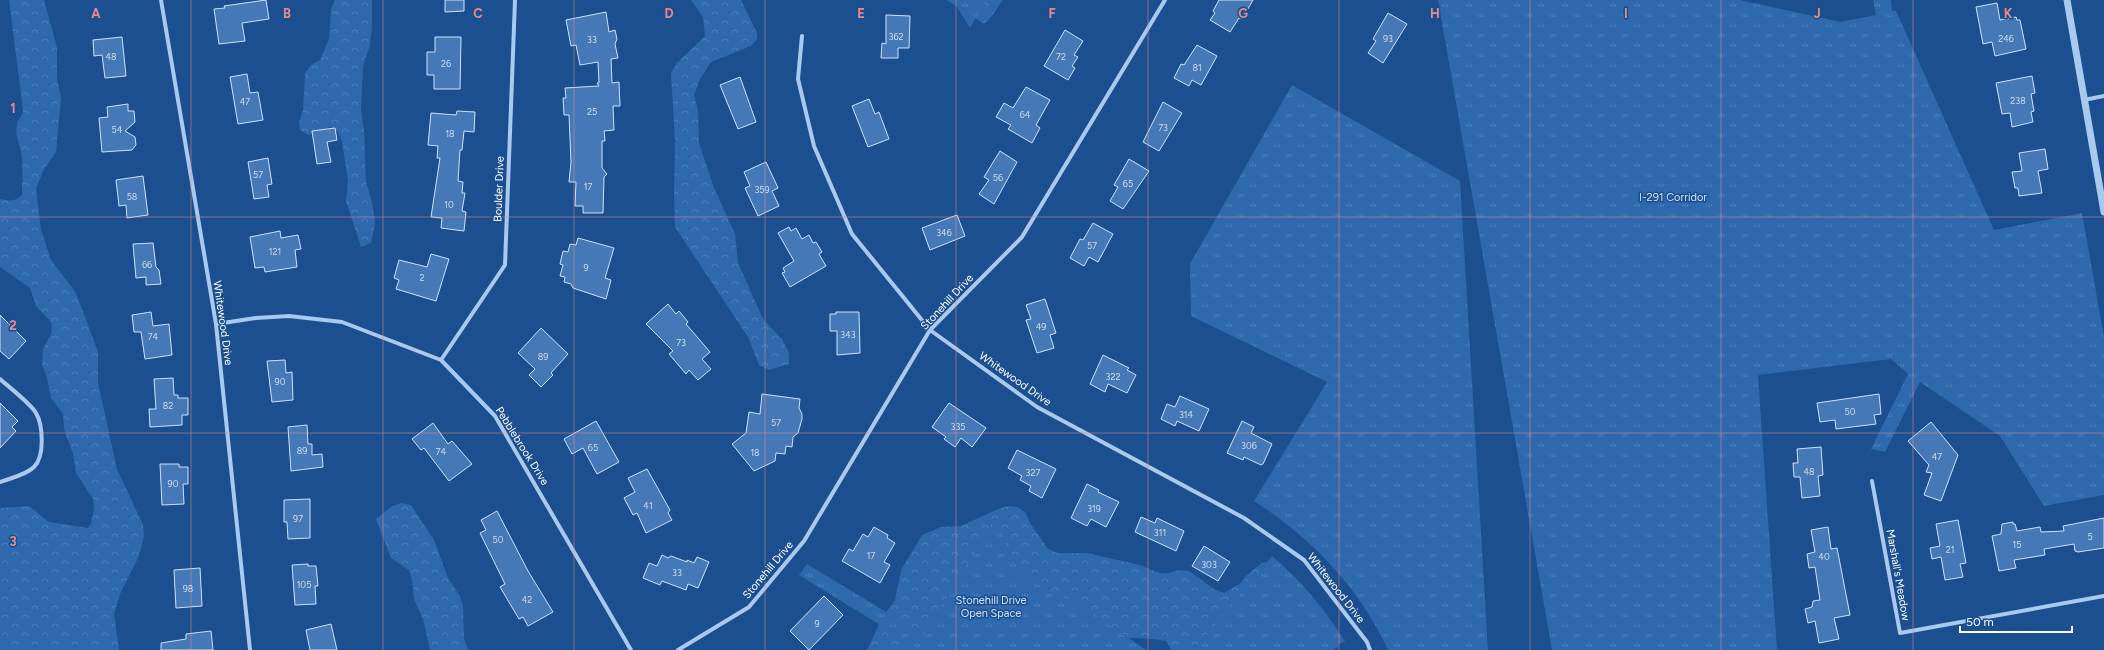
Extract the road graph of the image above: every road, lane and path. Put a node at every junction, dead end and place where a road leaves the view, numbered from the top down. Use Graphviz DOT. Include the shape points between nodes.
graph roads {
  1 [pos="162,0"];
  2 [pos="515,0"];
  3 [pos="1165,0"];
  4 [pos="2066,0"];
  5 [pos="802,36"];
  6 [pos="2104,96"];
  7 [pos="2084,100"];
  8 [pos="2104,212"];
  9 [pos="216,324"];
  10 [pos="930,330"];
  11 [pos="441,360"];
  12 [pos="0,379"];
  13 [pos="1872,481"];
  14 [pos="0,482"];
  15 [pos="2104,596"];
  16 [pos="250,650"];
  17 [pos="631,650"];
  18 [pos="678,650"];
  19 [pos="1370,650"];
  1 -- 9 [label="street, Whitewood Drive"];
  2 -- 11 [label="street, Boulder Drive" via="505,265"];
  3 -- 10 [label="street, Stonehill Drive" via="1022,237"];
  4 -- 7 [label="street"];
  5 -- 10 [label="street, Whitewood Drive" via="798,80 814,146 845,219 852,234"];
  6 -- 7 [label="street"];
  7 -- 8 [label="street"];
  9 -- 11 [label="street, Pebblebrook Drive" via="248,318 289,316 335,321"];
  9 -- 16 [label="street, Whitewood Drive"];
  10 -- 18 [label="street, Stonehill Drive" via="804,541 749,607"];
  10 -- 19 [label="street, Whitewood Drive" via="1037,407 1244,518 1304,560 1367,642"];
  11 -- 17 [label="street, Pebblebrook Drive" via="495,416"];
  12 -- 14 [label="street" via="36,413 42,432 40,455 34,466"];
  13 -- 15 [label="street, Marshall's Meadow" via="1900,633"];
}
